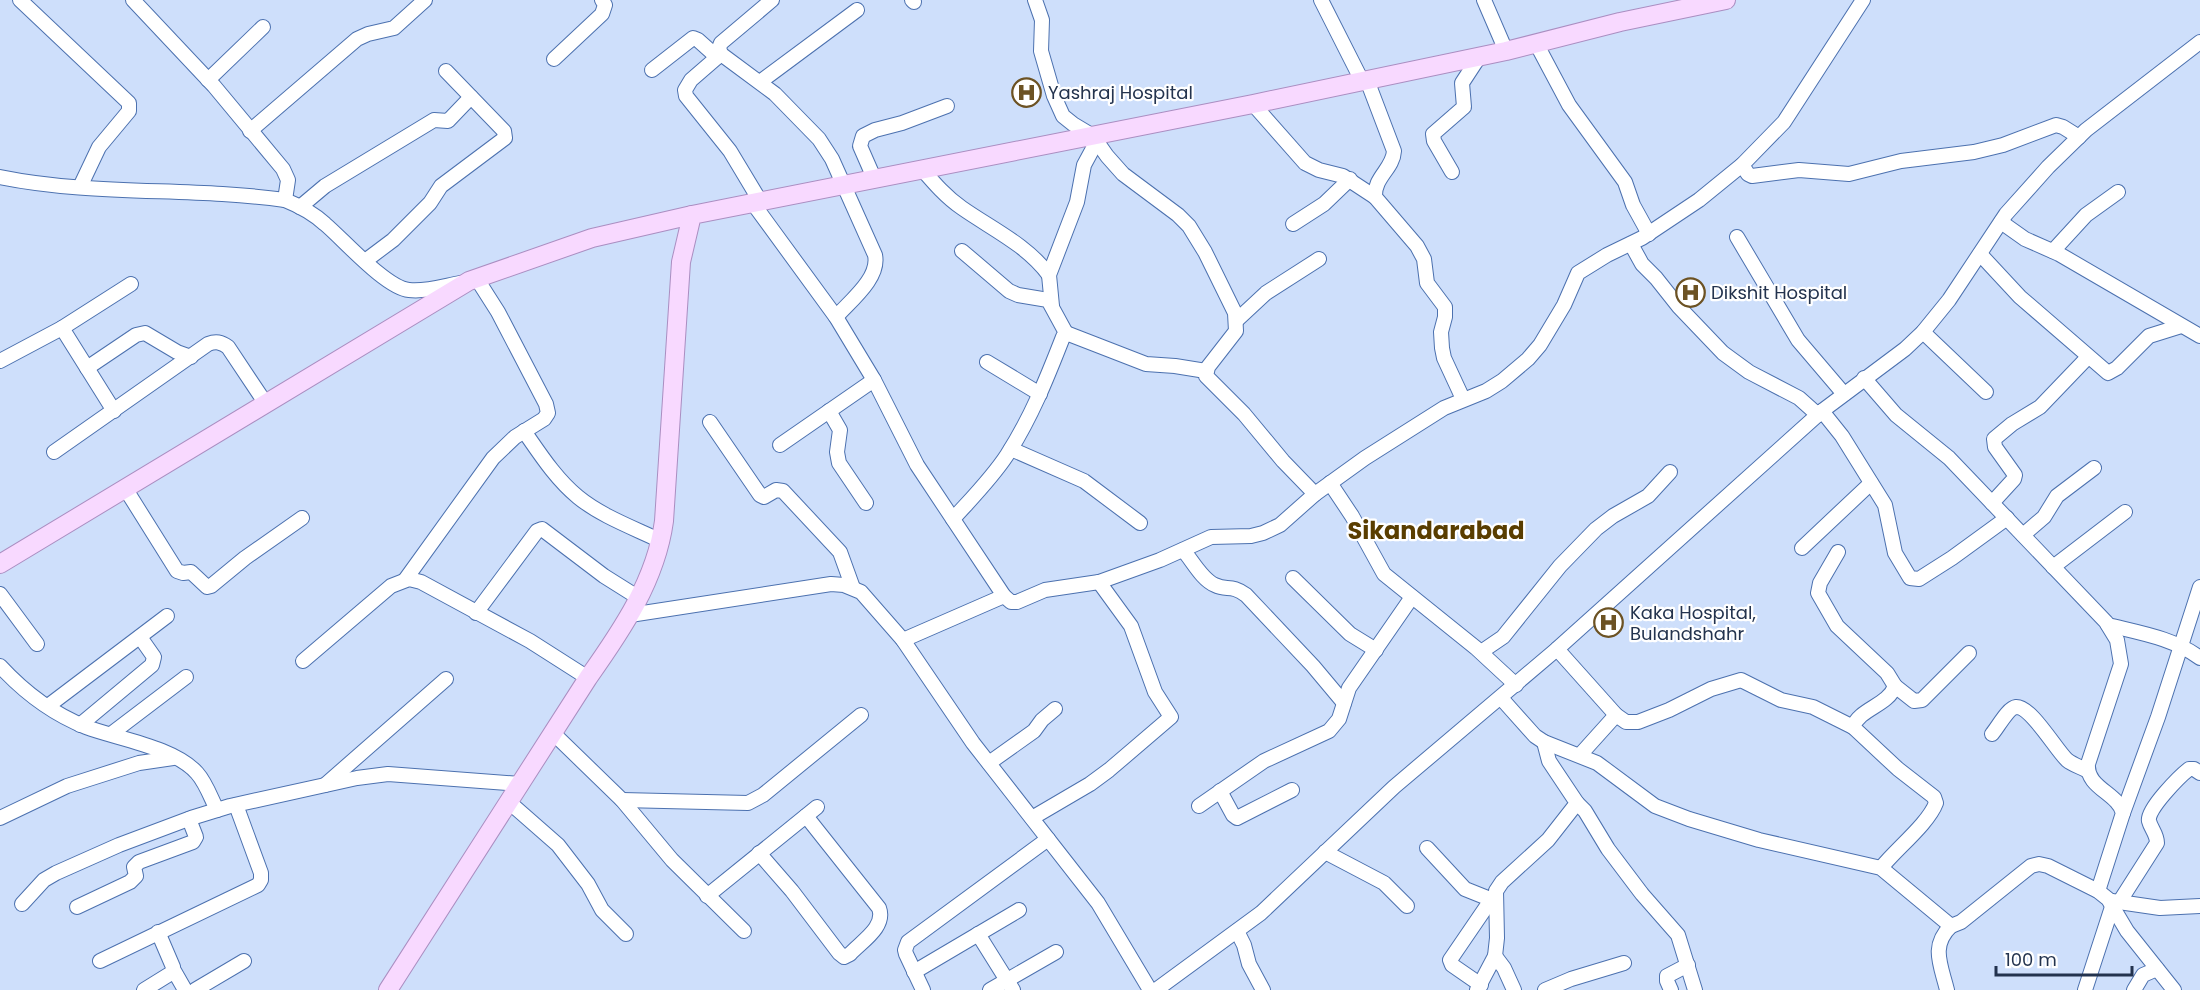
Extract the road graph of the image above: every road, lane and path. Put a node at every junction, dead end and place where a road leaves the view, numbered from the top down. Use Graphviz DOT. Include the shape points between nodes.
graph roads {
  1 [pos="20,0"];
  2 [pos="133,0"];
  3 [pos="425,0"];
  4 [pos="602,0"];
  5 [pos="772,0"];
  6 [pos="1035,0"];
  7 [pos="1321,0"];
  8 [pos="1484,0"];
  9 [pos="1726,0"];
  10 [pos="1863,0"];
  11 [pos="857,10"];
  12 [pos="262,27"];
  13 [pos="2200,42"];
  14 [pos="1536,43"];
  15 [pos="1506,51"];
  16 [pos="719,56"];
  17 [pos="1479,57"];
  18 [pos="554,59"];
  19 [pos="652,70"];
  20 [pos="446,71"];
  21 [pos="208,80"];
  22 [pos="1364,81"];
  23 [pos="760,82"];
  24 [pos="471,97"];
  25 [pos="1253,104"];
  26 [pos="947,106"];
  27 [pos="250,131"];
  28 [pos="2079,137"];
  29 [pos="1095,138"];
  30 [pos="1742,165"];
  31 [pos="922,169"];
  32 [pos="1452,172"];
  33 [pos="0,177"];
  34 [pos="874,178"];
  35 [pos="1350,179"];
  36 [pos="843,184"];
  37 [pos="80,187"];
  38 [pos="2118,192"];
  39 [pos="1375,196"];
  40 [pos="285,200"];
  41 [pos="756,201"];
  42 [pos="300,207"];
  43 [pos="692,215"];
  44 [pos="2001,222"];
  45 [pos="1293,224"];
  46 [pos="1649,234"];
  47 [pos="1737,237"];
  48 [pos="1631,244"];
  49 [pos="962,251"];
  50 [pos="2053,251"];
  51 [pos="1980,254"];
  52 [pos="1319,259"];
  53 [pos="368,264"];
  54 [pos="1049,275"];
  55 [pos="473,280"];
  56 [pos="131,284"];
  57 [pos="1053,306"];
  58 [pos="836,317"];
  59 [pos="1237,320"];
  60 [pos="2181,326"];
  61 [pos="62,328"];
  62 [pos="1923,332"];
  63 [pos="1066,333"];
  64 [pos="2200,336"];
  65 [pos="191,357"];
  66 [pos="2088,357"];
  67 [pos="0,361"];
  68 [pos="987,362"];
  69 [pos="87,368"];
  70 [pos="1206,370"];
  71 [pos="1864,378"];
  72 [pos="874,380"];
  73 [pos="1986,392"];
  74 [pos="1040,394"];
  75 [pos="1844,394"];
  76 [pos="1463,399"];
  77 [pos="266,404"];
  78 [pos="114,411"];
  79 [pos="829,411"];
  80 [pos="1820,413"];
  81 [pos="710,422"];
  82 [pos="524,431"];
  83 [pos="780,445"];
  84 [pos="1011,449"];
  85 [pos="54,452"];
  86 [pos="2094,468"];
  87 [pos="1670,472"];
  88 [pos="1330,483"];
  89 [pos="1872,483"];
  90 [pos="125,488"];
  91 [pos="1316,494"];
  92 [pos="866,503"];
  93 [pos="1992,503"];
  94 [pos="2125,512"];
  95 [pos="302,518"];
  96 [pos="2007,518"];
  97 [pos="953,519"];
  98 [pos="1140,523"];
  99 [pos="2023,535"];
  100 [pos="661,541"];
  101 [pos="1802,548"];
  102 [pos="1183,550"];
  103 [pos="1838,552"];
  104 [pos="0,564"];
  105 [pos="2054,567"];
  106 [pos="1293,579"];
  107 [pos="405,580"];
  108 [pos="1099,582"];
  109 [pos="2200,587"];
  110 [pos="853,588"];
  111 [pos="0,594"];
  112 [pos="1004,596"];
  113 [pos="1412,597"];
  114 [pos="639,598"];
  115 [pos="476,613"];
  116 [pos="630,615"];
  117 [pos="167,616"];
  118 [pos="2108,625"];
  119 [pos="140,637"];
  120 [pos="903,640"];
  121 [pos="37,644"];
  122 [pos="2180,646"];
  123 [pos="1557,649"];
  124 [pos="1376,650"];
  125 [pos="1481,652"];
  126 [pos="1969,653"];
  127 [pos="2200,658"];
  128 [pos="303,661"];
  129 [pos="0,666"];
  130 [pos="186,677"];
  131 [pos="588,678"];
  132 [pos="446,679"];
  133 [pos="1516,685"];
  134 [pos="1895,686"];
  135 [pos="1501,698"];
  136 [pos="1344,703"];
  137 [pos="48,706"];
  138 [pos="1055,709"];
  139 [pos="861,715"];
  140 [pos="1616,715"];
  141 [pos="80,725"];
  142 [pos="1854,728"];
  143 [pos="111,734"];
  144 [pos="553,734"];
  145 [pos="1992,734"];
  146 [pos="1544,742"];
  147 [pos="1580,755"];
  148 [pos="175,758"];
  149 [pos="989,763"];
  150 [pos="2088,771"];
  151 [pos="2200,773"];
  152 [pos="520,784"];
  153 [pos="324,786"];
  154 [pos="1292,790"];
  155 [pos="1220,791"];
  156 [pos="621,800"];
  157 [pos="509,802"];
  158 [pos="1577,803"];
  159 [pos="236,805"];
  160 [pos="1199,806"];
  161 [pos="217,810"];
  162 [pos="2123,813"];
  163 [pos="0,818"];
  164 [pos="1032,818"];
  165 [pos="189,819"];
  166 [pos="1048,839"];
  167 [pos="1427,848"];
  168 [pos="1325,852"];
  169 [pos="759,853"];
  170 [pos="1881,868"];
  171 [pos="707,896"];
  172 [pos="2109,899"];
  173 [pos="1493,901"];
  174 [pos="22,903"];
  175 [pos="1407,906"];
  176 [pos="2200,906"];
  177 [pos="77,907"];
  178 [pos="1019,910"];
  179 [pos="1951,926"];
  180 [pos="744,931"];
  181 [pos="1237,931"];
  182 [pos="158,932"];
  183 [pos="626,934"];
  184 [pos="978,934"];
  185 [pos="1056,952"];
  186 [pos="1495,956"];
  187 [pos="100,961"];
  188 [pos="244,961"];
  189 [pos="1624,963"];
  190 [pos="1688,964"];
  191 [pos="173,969"];
  192 [pos="2157,969"];
  193 [pos="914,972"];
  194 [pos="1010,985"];
  195 [pos="1479,987"];
  196 [pos="144,990"];
  197 [pos="185,990"];
  198 [pos="195,990"];
  199 [pos="388,990"];
  200 [pos="923,990"];
  201 [pos="990,990"];
  202 [pos="1150,990"];
  203 [pos="1156,990"];
  204 [pos="1263,990"];
  205 [pos="1514,990"];
  206 [pos="1545,990"];
  207 [pos="1671,990"];
  208 [pos="1695,990"];
  209 [pos="1947,990"];
  210 [pos="2085,990"];
  211 [pos="2134,990"];
  212 [pos="2174,990"];
  1 -- 37 [label="street" via="129,103 129,111 95,154"];
  2 -- 21 [label="street"];
  3 -- 27 [label="street" via="391,30 357,39"];
  4 -- 18 [label="street" via="602,14"];
  5 -- 16 [label="street" via="721,43"];
  6 -- 29 [label="street" via="1042,20 1041,51 1054,96 1065,119"];
  7 -- 22 [label="street"];
  8 -- 15 [label="street"];
  9 -- 14 [label="main road"];
  10 -- 30 [label="street" via="1784,122"];
  11 -- 23 [label="street"];
  12 -- 21 [label="street"];
  13 -- 28 [label="street"];
  14 -- 15 [label="main road"];
  14 -- 46 [label="street" via="1569,105 1625,182"];
  15 -- 17 [label="main road"];
  16 -- 19 [label="street" via="693,38"];
  16 -- 23 [label="street"];
  16 -- 41 [label="street" via="691,80 686,96 730,151"];
  17 -- 22 [label="main road"];
  17 -- 32 [label="street" via="1462,83 1464,107 1433,134"];
  20 -- 24 [label="street"];
  21 -- 27 [label="street"];
  22 -- 25 [label="main road"];
  22 -- 39 [label="street" via="1394,151 1392,163 1376,184"];
  23 -- 36 [label="street" via="819,139"];
  24 -- 42 [label="street" via="448,121 434,120 325,186"];
  24 -- 53 [label="street" via="504,131 505,138 441,186 430,203"];
  25 -- 29 [label="main road"];
  25 -- 35 [label="street" via="1305,163"];
  26 -- 34 [label="street" via="863,136 860,146"];
  27 -- 40 [label="street" via="287,175"];
  28 -- 30 [label="street" via="2056,125 1974,152 1901,161 1849,174 1799,170 1752,176"];
  28 -- 44 [label="street"];
  29 -- 31 [label="main road"];
  29 -- 54 [label="street" via="1084,165 1077,202"];
  29 -- 59 [label="street" via="1123,174 1189,226"];
  30 -- 46 [label="street" via="1700,200"];
  31 -- 34 [label="main road"];
  31 -- 54 [label="street" via="952,201 1037,259"];
  33 -- 37 [label="street"];
  34 -- 36 [label="main road"];
  35 -- 39 [label="street"];
  35 -- 45 [label="street" via="1324,204"];
  36 -- 41 [label="main road"];
  36 -- 58 [label="street" via="876,261 871,277"];
  37 -- 40 [label="street"];
  38 -- 50 [label="street" via="2086,215"];
  39 -- 76 [label="street" via="1417,246 1424,259 1427,283 1445,307 1442,348"];
  40 -- 42 [label="street"];
  41 -- 43 [label="main road"];
  41 -- 58 [label="street"];
  42 -- 53 [label="street" via="324,222"];
  43 -- 55 [label="main road" via="592,238"];
  43 -- 100 [label="main road" via="681,262"];
  44 -- 50 [label="street" via="2025,239"];
  44 -- 51 [label="street"];
  46 -- 48 [label="street"];
  47 -- 75 [label="street" via="1788,324"];
  48 -- 76 [label="street" via="1578,273 1564,305 1528,359 1495,386"];
  48 -- 80 [label="street" via="1642,264 1723,352 1749,372"];
  49 -- 57 [label="street" via="1009,291 1048,300"];
  50 -- 60 [label="street"];
  51 -- 62 [label="street"];
  51 -- 66 [label="street" via="2020,297"];
  52 -- 59 [label="street" via="1266,293"];
  53 -- 55 [label="street" via="406,290"];
  54 -- 57 [label="street"];
  55 -- 77 [label="main road"];
  55 -- 82 [label="street" via="498,312 548,409 543,419"];
  56 -- 61 [label="street"];
  57 -- 63 [label="street"];
  58 -- 72 [label="street"];
  59 -- 70 [label="street" via="1233,336"];
  60 -- 64 [label="street"];
  60 -- 66 [label="street" via="2149,336 2111,372"];
  61 -- 67 [label="street"];
  61 -- 69 [label="street"];
  62 -- 71 [label="street"];
  62 -- 73 [label="street"];
  63 -- 70 [label="street" via="1146,364"];
  63 -- 74 [label="street"];
  65 -- 69 [label="street" via="142,334"];
  65 -- 77 [label="street" via="208,344 219,342 228,347"];
  65 -- 78 [label="street"];
  66 -- 93 [label="street" via="2040,407 1994,439 1995,447 2015,475"];
  68 -- 74 [label="street"];
  69 -- 78 [label="street"];
  70 -- 91 [label="street" via="1208,378"];
  71 -- 75 [label="street"];
  71 -- 93 [label="street" via="1896,415 1949,458"];
  72 -- 79 [label="street"];
  72 -- 97 [label="street" via="917,465"];
  74 -- 84 [label="street"];
  75 -- 80 [label="street"];
  76 -- 88 [label="street"];
  77 -- 90 [label="main road"];
  78 -- 85 [label="street"];
  79 -- 83 [label="street"];
  79 -- 92 [label="street" via="840,430 839,463"];
  80 -- 89 [label="street" via="1842,436"];
  80 -- 123 [label="street"];
  81 -- 110 [label="street" via="760,495 783,491 835,546 844,558"];
  82 -- 100 [label="street" via="551,469 578,497"];
  82 -- 107 [label="street" via="493,458"];
  84 -- 97 [label="street"];
  84 -- 98 [label="street" via="1084,481"];
  86 -- 99 [label="street" via="2057,496 2044,517"];
  87 -- 125 [label="street" via="1648,496 1596,529 1560,566 1503,637"];
  88 -- 91 [label="street"];
  88 -- 113 [label="street" via="1380,568"];
  89 -- 96 [label="street" via="1887,508 1898,560 1914,580"];
  89 -- 101 [label="street"];
  90 -- 95 [label="street" via="177,571 191,572 207,587"];
  90 -- 104 [label="main road"];
  91 -- 102 [label="street" via="1271,530 1251,536 1211,537"];
  93 -- 96 [label="street"];
  94 -- 105 [label="street"];
  96 -- 99 [label="street"];
  97 -- 112 [label="street"];
  99 -- 105 [label="street"];
  100 -- 114 [label="main road"];
  102 -- 108 [label="street"];
  102 -- 136 [label="street" via="1214,585 1232,587 1246,595"];
  103 -- 134 [label="street" via="1818,593 1837,626 1887,672"];
  105 -- 118 [label="street"];
  106 -- 124 [label="street" via="1353,637"];
  107 -- 115 [label="street" via="421,582"];
  107 -- 128 [label="street" via="391,586"];
  108 -- 112 [label="street" via="1045,590 1014,602"];
  108 -- 164 [label="street" via="1131,626 1155,692 1171,717 1109,771"];
  109 -- 122 [label="street"];
  110 -- 116 [label="street" via="831,584"];
  110 -- 120 [label="street"];
  111 -- 121 [label="street"];
  112 -- 120 [label="street"];
  113 -- 124 [label="street"];
  113 -- 125 [label="street"];
  114 -- 115 [label="street" via="542,529"];
  114 -- 116 [label="main road"];
  115 -- 131 [label="street"];
  116 -- 131 [label="main road"];
  117 -- 119 [label="street"];
  118 -- 122 [label="street"];
  118 -- 150 [label="street" via="2117,640 2121,664"];
  119 -- 137 [label="street"];
  119 -- 141 [label="street" via="154,657 152,665"];
  120 -- 149 [label="street"];
  122 -- 127 [label="street"];
  122 -- 162 [label="street"];
  123 -- 133 [label="street"];
  123 -- 140 [label="street"];
  124 -- 136 [label="street" via="1353,682"];
  125 -- 133 [label="street"];
  126 -- 134 [label="street" via="1922,700 1914,701"];
  129 -- 137 [label="street"];
  130 -- 143 [label="street"];
  131 -- 144 [label="main road"];
  132 -- 153 [label="street"];
  133 -- 135 [label="street"];
  134 -- 142 [label="street" via="1888,697 1860,717"];
  135 -- 146 [label="street"];
  135 -- 168 [label="street" via="1394,787"];
  136 -- 155 [label="street" via="1329,731 1264,761"];
  137 -- 141 [label="street"];
  138 -- 149 [label="street" via="1034,731"];
  139 -- 156 [label="street" via="748,803"];
  140 -- 142 [label="street" via="1626,722 1638,722 1741,680 1781,700 1813,707"];
  140 -- 147 [label="street"];
  141 -- 143 [label="street"];
  142 -- 170 [label="street" via="1934,797 1936,803 1925,821"];
  143 -- 148 [label="street"];
  144 -- 152 [label="main road"];
  144 -- 156 [label="street"];
  145 -- 150 [label="street" via="2011,710 2022,708 2066,758"];
  146 -- 147 [label="street"];
  146 -- 158 [label="street" via="1549,761"];
  147 -- 170 [label="street" via="1655,806 1689,819 1759,840"];
  148 -- 161 [label="street" via="198,774"];
  148 -- 163 [label="street" via="139,763 67,786"];
  149 -- 164 [label="street"];
  150 -- 162 [label="street"];
  151 -- 172 [label="street" via="2189,769 2151,810 2149,821 2157,843"];
  152 -- 153 [label="street" via="388,774"];
  152 -- 157 [label="main road"];
  153 -- 159 [label="street"];
  154 -- 155 [label="street" via="1237,818"];
  155 -- 160 [label="street"];
  156 -- 171 [label="street"];
  157 -- 183 [label="street" via="558,845 602,910"];
  157 -- 199 [label="main road"];
  158 -- 173 [label="street" via="1539,850 1499,886"];
  158 -- 190 [label="street" via="1642,894 1678,935"];
  159 -- 161 [label="street"];
  159 -- 182 [label="street" via="261,880 250,890"];
  161 -- 165 [label="street"];
  162 -- 172 [label="street"];
  164 -- 166 [label="street"];
  165 -- 174 [label="street" via="56,873"];
  165 -- 177 [label="street" via="196,837 193,843 140,862 134,867 136,876 130,882"];
  166 -- 193 [label="street" via="908,942 905,950"];
  166 -- 202 [label="street" via="1098,903"];
  167 -- 173 [label="street" via="1465,889"];
  168 -- 175 [label="street" via="1384,883"];
  168 -- 181 [label="street" via="1262,913"];
  169 -- 169 [label="street" via="811,811 879,908 879,924 844,957"];
  169 -- 171 [label="street"];
  170 -- 179 [label="street"];
  171 -- 180 [label="street"];
  172 -- 176 [label="street" via="2160,908"];
  172 -- 179 [label="street" via="2039,864"];
  172 -- 192 [label="street" via="2127,931"];
  172 -- 210 [label="street"];
  173 -- 186 [label="street"];
  173 -- 195 [label="street" via="1450,960"];
  178 -- 184 [label="street"];
  179 -- 209 [label="street" via="1938,947"];
  181 -- 203 [label="street"];
  181 -- 204 [label="street"];
  182 -- 187 [label="street"];
  182 -- 191 [label="street"];
  184 -- 193 [label="street"];
  184 -- 194 [label="street"];
  185 -- 194 [label="street"];
  186 -- 195 [label="street"];
  186 -- 205 [label="street"];
  188 -- 198 [label="street"];
  189 -- 206 [label="street"];
  190 -- 207 [label="street" via="1667,976"];
  190 -- 208 [label="street"];
  191 -- 196 [label="street"];
  191 -- 197 [label="street"];
  192 -- 211 [label="street" via="2144,975"];
  192 -- 212 [label="street"];
  193 -- 200 [label="street"];
  194 -- 201 [label="street"];
}
